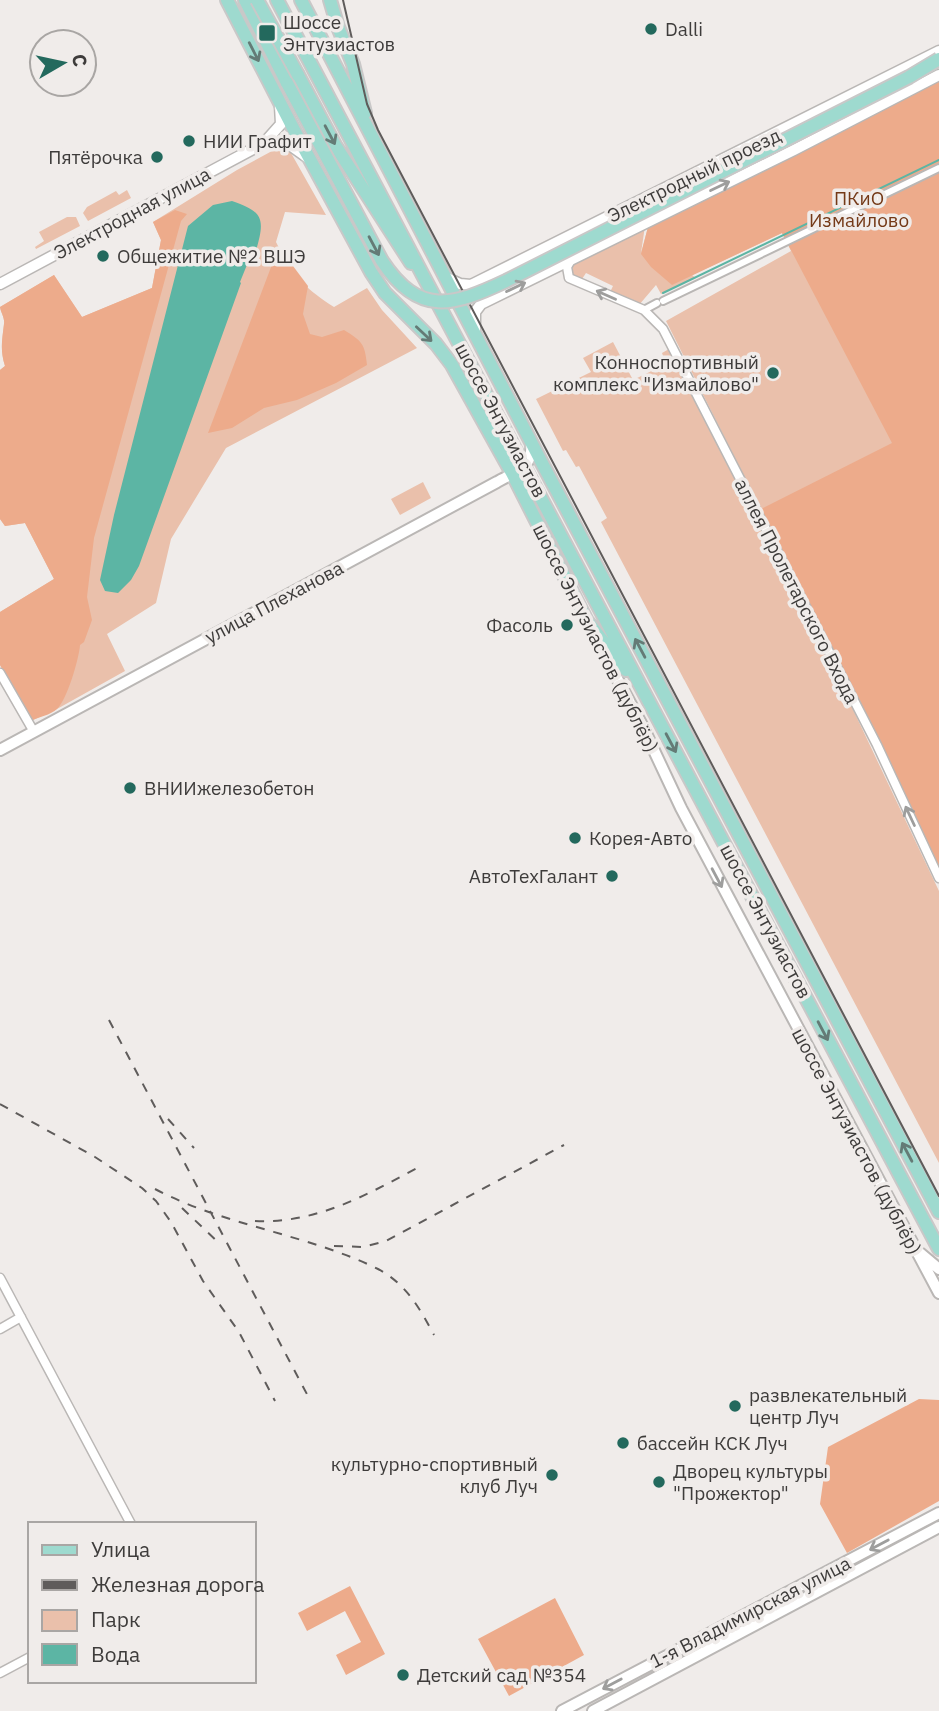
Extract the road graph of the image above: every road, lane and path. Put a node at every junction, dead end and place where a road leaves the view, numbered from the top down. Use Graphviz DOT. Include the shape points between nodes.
graph roads {
  1 [pos="228,0"];
  2 [pos="245,0"];
  3 [pos="257,0"];
  4 [pos="277,0"];
  5 [pos="301,0"];
  6 [pos="324,0"];
  7 [pos="330,0"];
  8 [pos="338,27"];
  9 [pos="939,51"];
  10 [pos="939,59"];
  11 [pos="939,75"];
  12 [pos="293,79"];
  13 [pos="280,104"];
  14 [pos="783,131"];
  15 [pos="373,138"];
  16 [pos="264,143"];
  17 [pos="794,150"];
  18 [pos="310,160"];
  19 [pos="939,168"];
  20 [pos="668,187"];
  21 [pos="677,207"];
  22 [pos="572,259"];
  23 [pos="447,278"];
  24 [pos="0,284"];
  25 [pos="435,295"];
  26 [pos="644,310"];
  27 [pos="475,332"];
  28 [pos="531,442"];
  29 [pos="499,449"];
  30 [pos="525,466"];
  31 [pos="512,473"];
  32 [pos="498,482"];
  33 [pos="521,491"];
  34 [pos="587,621"];
  35 [pos="0,673"];
  36 [pos="643,690"];
  37 [pos="34,733"];
  38 [pos="0,750"];
  39 [pos="939,878"];
  40 [pos="939,1212"];
  41 [pos="909,1240"];
  42 [pos="939,1249"];
  43 [pos="939,1269"];
  44 [pos="0,1278"];
  45 [pos="939,1293"];
  46 [pos="21,1317"];
  47 [pos="0,1329"];
  48 [pos="939,1513"];
  49 [pos="130,1522"];
  50 [pos="939,1527"];
  51 [pos="28,1658"];
  52 [pos="0,1673"];
  53 [pos="562,1711"];
  54 [pos="593,1711"];
  1 -- 13 [label="main road, шоссе Энтузиастов (дублёр), one-way"];
  2 -- 12 [label="main road"];
  3 -- 12 [label="main road, bridge"];
  4 -- 25 [label="main road, шоссе Энтузиастов"];
  5 -- 15 [label="main road, шоссе Энтузиастов"];
  6 -- 8 [label="street"];
  7 -- 8 [label="main road"];
  8 -- 15 [label="main road"];
  9 -- 14 [label="street, Электродный проезд"];
  12 -- 10 [label="main road, one-way, bridge" via="394,279 427,299 451,302 494,286"];
  11 -- 17 [label="street, Электродный проезд"];
  12 -- 25 [label="main road, one-way" via="400,249"];
  13 -- 16 [label="street" via="281,124"];
  13 -- 18 [label="main road, шоссе Энтузиастов (дублёр)"];
  14 -- 17 [label="street" via="782,149"];
  14 -- 20 [label="street, Электродный проезд"];
  15 -- 23 [label="main road, шоссе Энтузиастов"];
  16 -- 18 [label="street" via="287,143"];
  16 -- 24 [label="street, Электродная улица"];
  21 -- 17 [label="street, Электродный проезд, one-way"];
  18 -- 29 [label="main road, шоссе Энтузиастов (дублёр), one-way" via="371,272 452,365"];
  19 -- 26 [label="street"];
  20 -- 21 [label="street" via="680,193"];
  20 -- 23 [label="street, Электродный проезд" via="471,285"];
  21 -- 22 [label="street, Электродный проезд"];
  26 -- 22 [label="street, аллея Пролетарского Входа, one-way" via="569,278 567,267"];
  27 -- 22 [label="street, Электродный проезд, one-way" via="475,312 481,304"];
  23 -- 27 [label="main road, шоссе Энтузиастов"];
  25 -- 30 [label="main road, шоссе Энтузиастов"];
  39 -- 26 [label="street, аллея Пролетарского Входа, one-way" via="871,733 663,329"];
  27 -- 28 [label="main road, шоссе Энтузиастов"];
  28 -- 30 [label="main road"];
  40 -- 28 [label="main road, шоссе Энтузиастов, one-way"];
  29 -- 31 [label="main road, шоссе Энтузиастов (дублёр)"];
  29 -- 32 [label="main road" via="502,466"];
  30 -- 31 [label="main road, улица Плеханова"];
  30 -- 33 [label="main road"];
  30 -- 36 [label="main road, шоссе Энтузиастов"];
  31 -- 32 [label="main road, улица Плеханова"];
  31 -- 33 [label="main road, шоссе Энтузиастов (дублёр)"];
  32 -- 33 [label="main road"];
  32 -- 37 [label="main road, улица Плеханова"];
  33 -- 34 [label="main road, шоссе Энтузиастов (дублёр)"];
  34 -- 36 [label="main road"];
  34 -- 41 [label="main road, шоссе Энтузиастов (дублёр), one-way"];
  35 -- 37 [label="street"];
  36 -- 42 [label="main road, шоссе Энтузиастов, one-way"];
  37 -- 38 [label="main road, улица Плеханова"];
  41 -- 43 [label="main road"];
  41 -- 45 [label="main road, шоссе Энтузиастов (дублёр)"];
  44 -- 46 [label="street"];
  46 -- 47 [label="street"];
  46 -- 49 [label="street"];
  48 -- 53 [label="main road, 1-я Владимирская улица, one-way"];
  50 -- 54 [label="main road, 1-я Владимирская улица"];
  51 -- 52 [label="street"];
}
